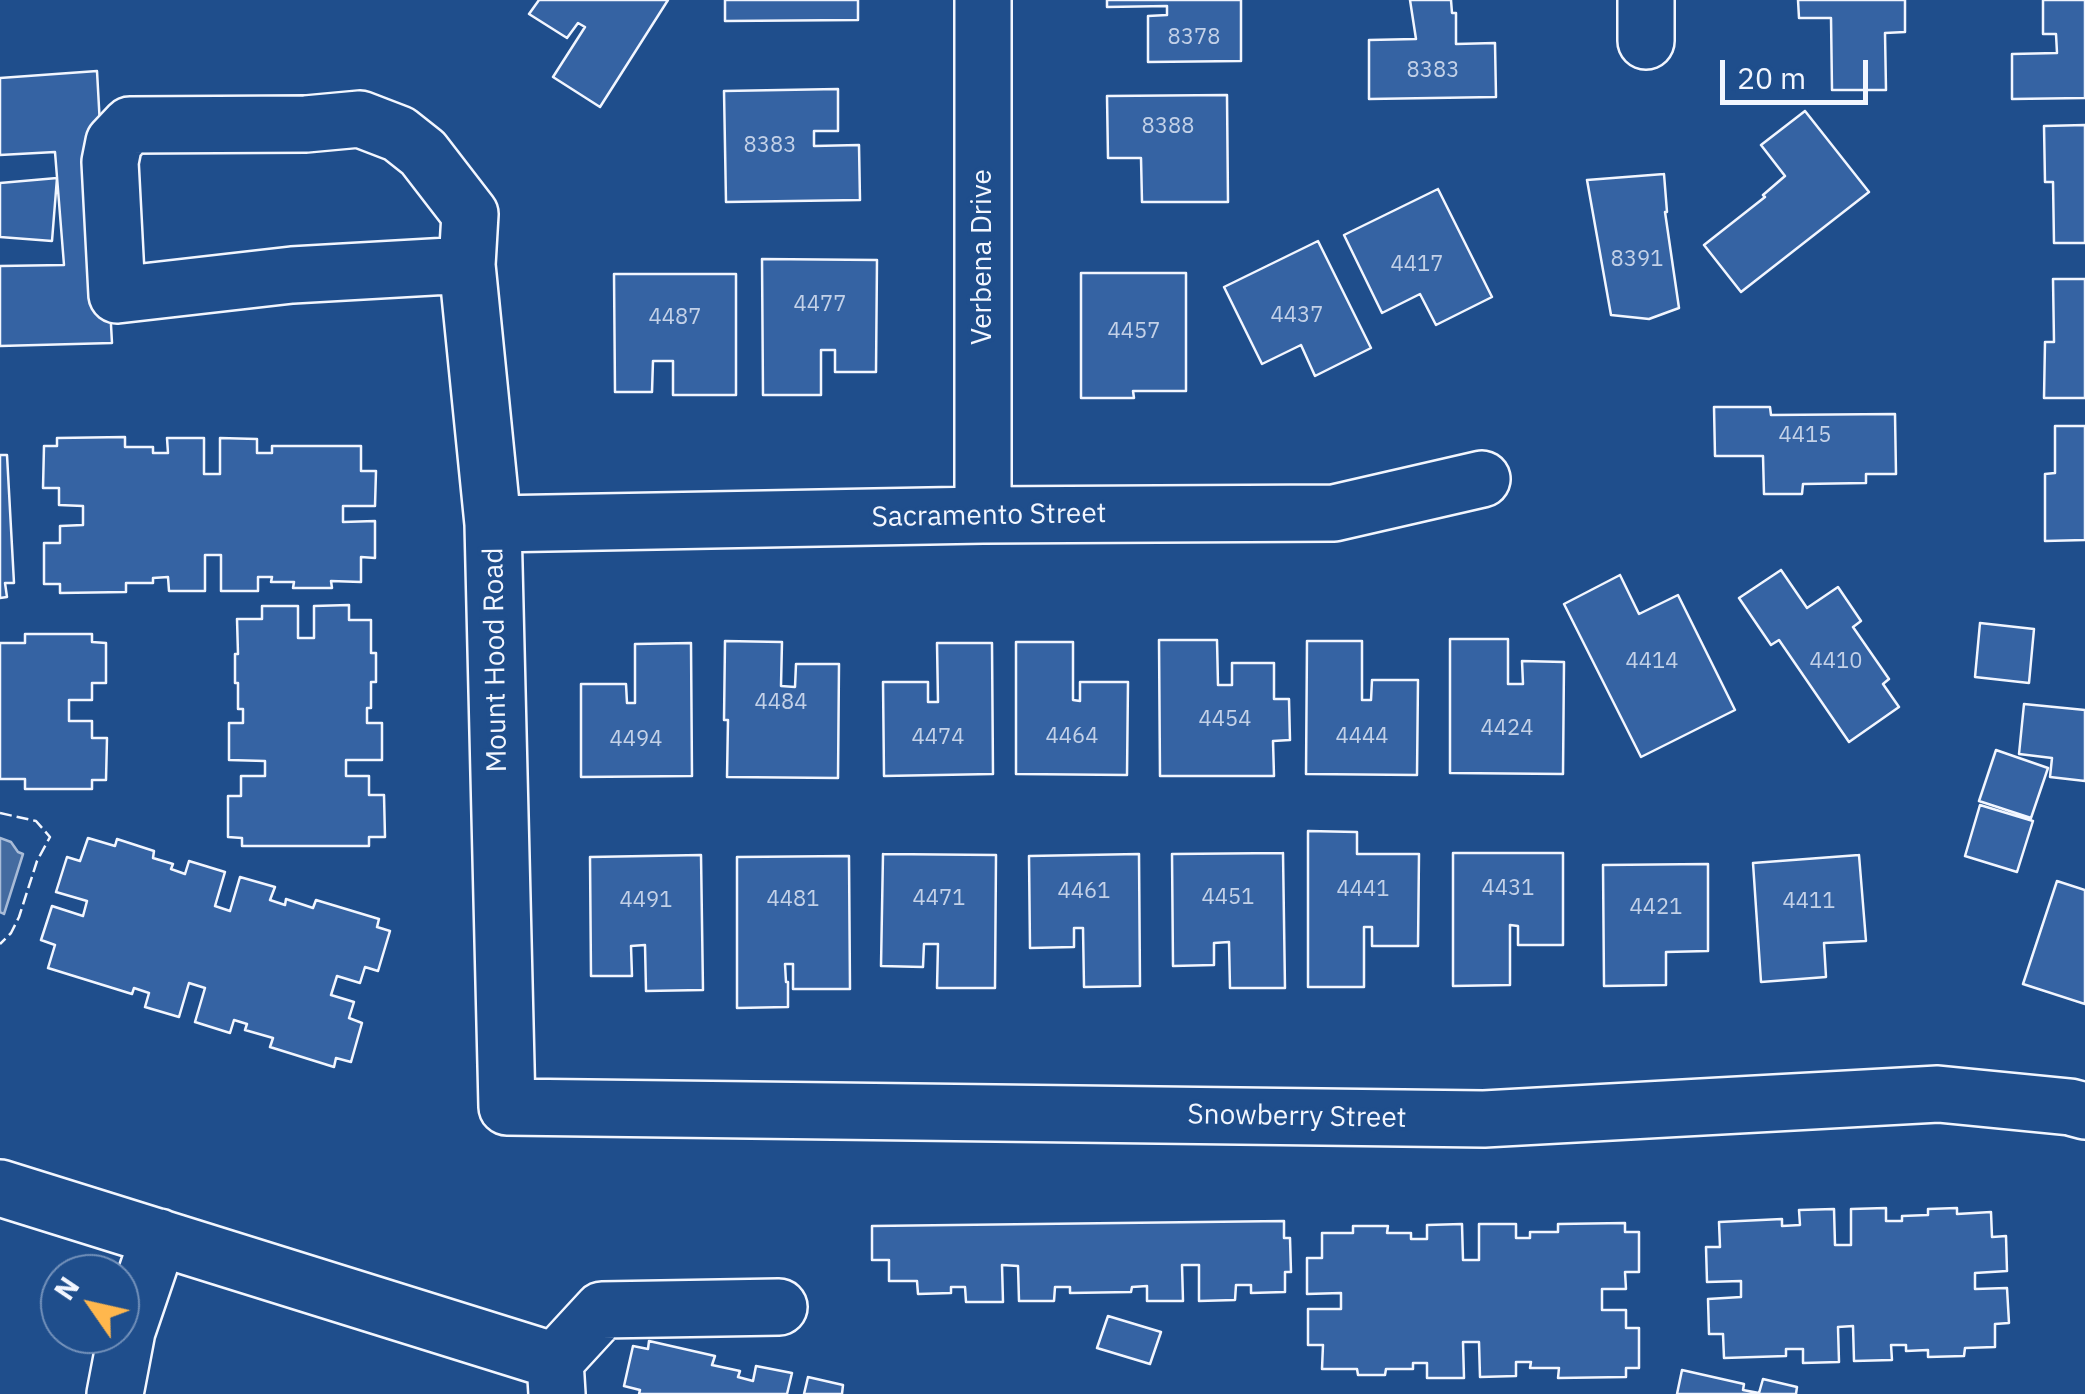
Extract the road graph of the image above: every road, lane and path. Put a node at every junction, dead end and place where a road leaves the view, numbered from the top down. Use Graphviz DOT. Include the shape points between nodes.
graph roads {
  1 [pos="983,0"];
  2 [pos="469,240"];
  3 [pos="1482,479"];
  4 [pos="983,514"];
  5 [pos="493,524"];
  6 [pos="507,1106"];
  7 [pos="2085,1111"];
  8 [pos="0,1188"];
  9 [pos="154,1254"];
  10 [pos="779,1307"];
  11 [pos="556,1377"];
  12 [pos="115,1394"];
  1 -- 4 [label="street, Verbena Drive"];
  2 -- 2 [label="street" via="292,276 117,295 114,142 130,125 360,119 423,152"];
  2 -- 5 [label="street, Mount Hood Road"];
  3 -- 4 [label="street, Sacramento Street" via="1334,514"];
  4 -- 5 [label="street, Sacramento Street"];
  5 -- 6 [label="street, Mount Hood Road"];
  6 -- 7 [label="street, Snowberry Street" via="1484,1119 1938,1094"];
  8 -- 9 [label="street"];
  9 -- 11 [label="street"];
  9 -- 12 [label="street" via="127,1330"];
  10 -- 11 [label="street" via="602,1310"];
}
